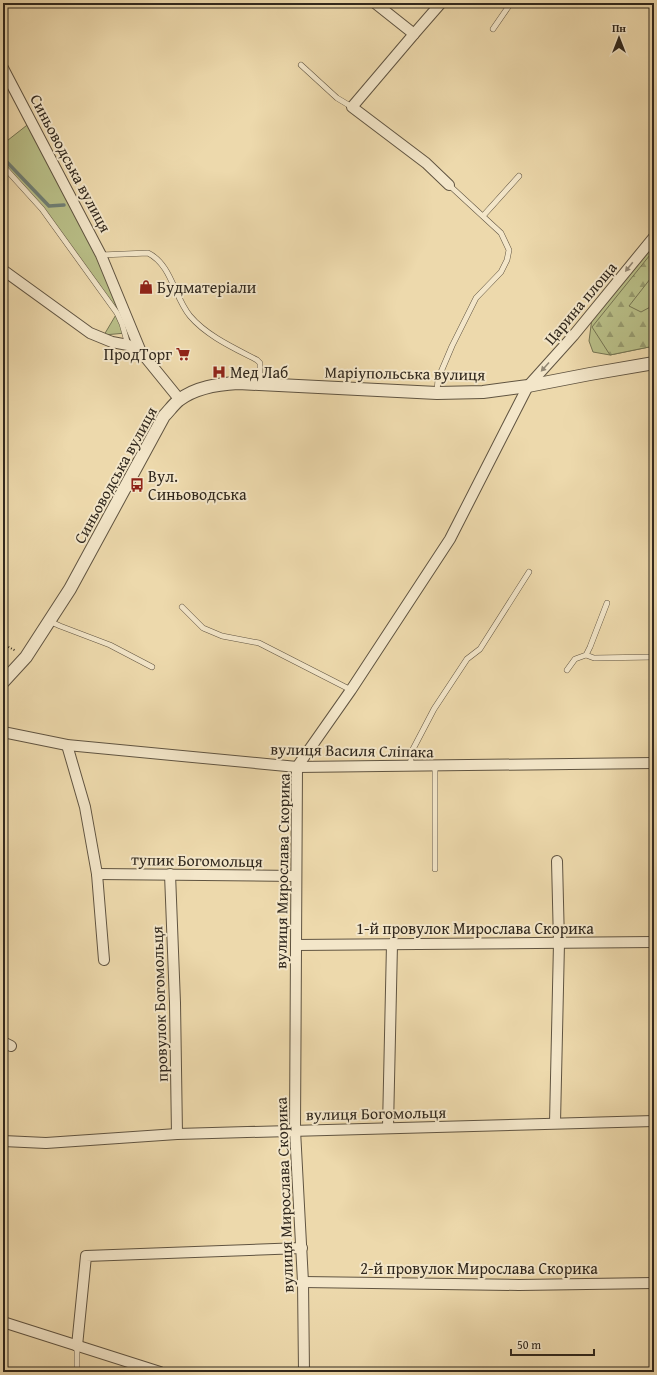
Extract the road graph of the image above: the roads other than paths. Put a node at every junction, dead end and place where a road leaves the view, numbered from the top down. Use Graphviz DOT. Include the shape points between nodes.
graph roads {
  1 [pos="375,3"];
  2 [pos="441,3"];
  3 [pos="511,3"];
  4 [pos="493,29"];
  5 [pos="414,34"];
  6 [pos="301,65"];
  7 [pos="3,68"];
  8 [pos="352,107"];
  9 [pos="3,166"];
  10 [pos="519,176"];
  11 [pos="449,185"];
  12 [pos="483,216"];
  13 [pos="654,237"];
  14 [pos="101,256"];
  15 [pos="3,270"];
  16 [pos="128,346"];
  17 [pos="141,352"];
  18 [pos="654,363"];
  19 [pos="260,383"];
  20 [pos="528,386"];
  21 [pos="437,393"];
  22 [pos="180,400"];
  23 [pos="529,572"];
  24 [pos="607,603"];
  25 [pos="182,607"];
  26 [pos="49,621"];
  27 [pos="586,655"];
  28 [pos="654,657"];
  29 [pos="152,667"];
  30 [pos="567,670"];
  31 [pos="3,682"];
  32 [pos="351,690"];
  33 [pos="3,732"];
  34 [pos="67,744"];
  35 [pos="654,762"];
  36 [pos="435,766"];
  37 [pos="297,767"];
  38 [pos="410,767"];
  39 [pos="557,861"];
  40 [pos="435,869"];
  41 [pos="97,874"];
  42 [pos="170,874"];
  43 [pos="296,876"];
  44 [pos="654,942"];
  45 [pos="559,943"];
  46 [pos="392,944"];
  47 [pos="296,945"];
  48 [pos="104,960"];
  49 [pos="654,1121"];
  50 [pos="555,1123"];
  51 [pos="388,1127"];
  52 [pos="295,1130"];
  53 [pos="177,1134"];
  54 [pos="3,1141"];
  55 [pos="302,1248"];
  56 [pos="303,1282"];
  57 [pos="654,1283"];
  58 [pos="3,1322"];
  59 [pos="77,1346"];
  60 [pos="77,1372"];
  61 [pos="160,1372"];
  62 [pos="304,1372"];
  1 -- 5 [label="street"];
  2 -- 5 [label="street"];
  3 -- 4 [label="lane"];
  5 -- 8 [label="street"];
  6 -- 8 [label="lane" via="337,98"];
  7 -- 14 [label="street, Синьоводська вулиця"];
  8 -- 11 [label="street" via="426,163"];
  9 -- 16 [label="lane" via="42,209 117,313"];
  10 -- 12 [label="lane"];
  11 -- 12 [label="lane"];
  12 -- 21 [label="lane" via="501,233 509,250 507,260 501,272 476,298 438,379"];
  13 -- 20 [label="street, Царина площа, one-way" via="573,336"];
  14 -- 17 [label="street, Синьоводська вулиця"];
  14 -- 19 [label="lane" via="148,253 155,256 163,264 189,315 228,345 260,363"];
  15 -- 16 [label="street" via="90,333"];
  16 -- 17 [label="street"];
  17 -- 22 [label="street, Синьоводська вулиця"];
  18 -- 20 [label="street, Маріупольська вулиця"];
  19 -- 21 [label="street, Маріупольська вулиця"];
  19 -- 22 [label="street, Маріупольська вулиця" via="219,384 202,388"];
  20 -- 21 [label="street, Маріупольська вулиця" via="483,392"];
  20 -- 32 [label="street, вулиця Мирослава Скорика" via="450,538"];
  22 -- 26 [label="street, Синьоводська вулиця" via="164,416 70,589"];
  23 -- 38 [label="lane" via="480,649 467,659 434,709 412,751"];
  24 -- 27 [label="lane"];
  25 -- 32 [label="lane" via="203,628 222,636 260,643"];
  26 -- 29 [label="lane" via="110,645"];
  26 -- 31 [label="street, Синьоводська вулиця" via="26,657"];
  27 -- 28 [label="lane" via="594,658"];
  27 -- 30 [label="lane" via="575,659"];
  32 -- 37 [label="street, вулиця Мирослава Скорика"];
  33 -- 34 [label="street, вулиця Василя Сліпака"];
  34 -- 37 [label="street, вулиця Василя Сліпака"];
  34 -- 41 [label="street" via="85,806"];
  35 -- 36 [label="street, вулиця Василя Сліпака"];
  36 -- 38 [label="street, вулиця Василя Сліпака"];
  36 -- 40 [label="lane"];
  37 -- 38 [label="street, вулиця Василя Сліпака"];
  37 -- 43 [label="street, вулиця Мирослава Скорика"];
  39 -- 45 [label="street"];
  41 -- 42 [label="street, тупик Богомольця"];
  41 -- 48 [label="street"];
  42 -- 43 [label="street, тупик Богомольця"];
  42 -- 53 [label="street, провулок Богомольця"];
  43 -- 47 [label="street, вулиця Мирослава Скорика"];
  44 -- 45 [label="street, 1-й провулок Мирослава Скорика"];
  45 -- 46 [label="street, 1-й провулок Мирослава Скорика"];
  45 -- 50 [label="street"];
  46 -- 47 [label="street, 1-й провулок Мирослава Скорика"];
  46 -- 51 [label="street"];
  47 -- 52 [label="street, вулиця Мирослава Скорика"];
  49 -- 50 [label="street, вулиця Богомольця"];
  50 -- 51 [label="street, вулиця Богомольця"];
  51 -- 52 [label="street, вулиця Богомольця"];
  52 -- 53 [label="street, вулиця Богомольця"];
  52 -- 55 [label="street, вулиця Мирослава Скорика"];
  53 -- 54 [label="street, вулиця Богомольця" via="46,1143"];
  55 -- 56 [label="street, вулиця Мирослава Скорика"];
  55 -- 59 [label="street" via="86,1256"];
  56 -- 57 [label="street, 2-й провулок Мирослава Скорика" via="519,1285"];
  56 -- 62 [label="street, вулиця Мирослава Скорика"];
  58 -- 59 [label="street"];
  59 -- 60 [label="lane"];
  59 -- 61 [label="street"];
}
